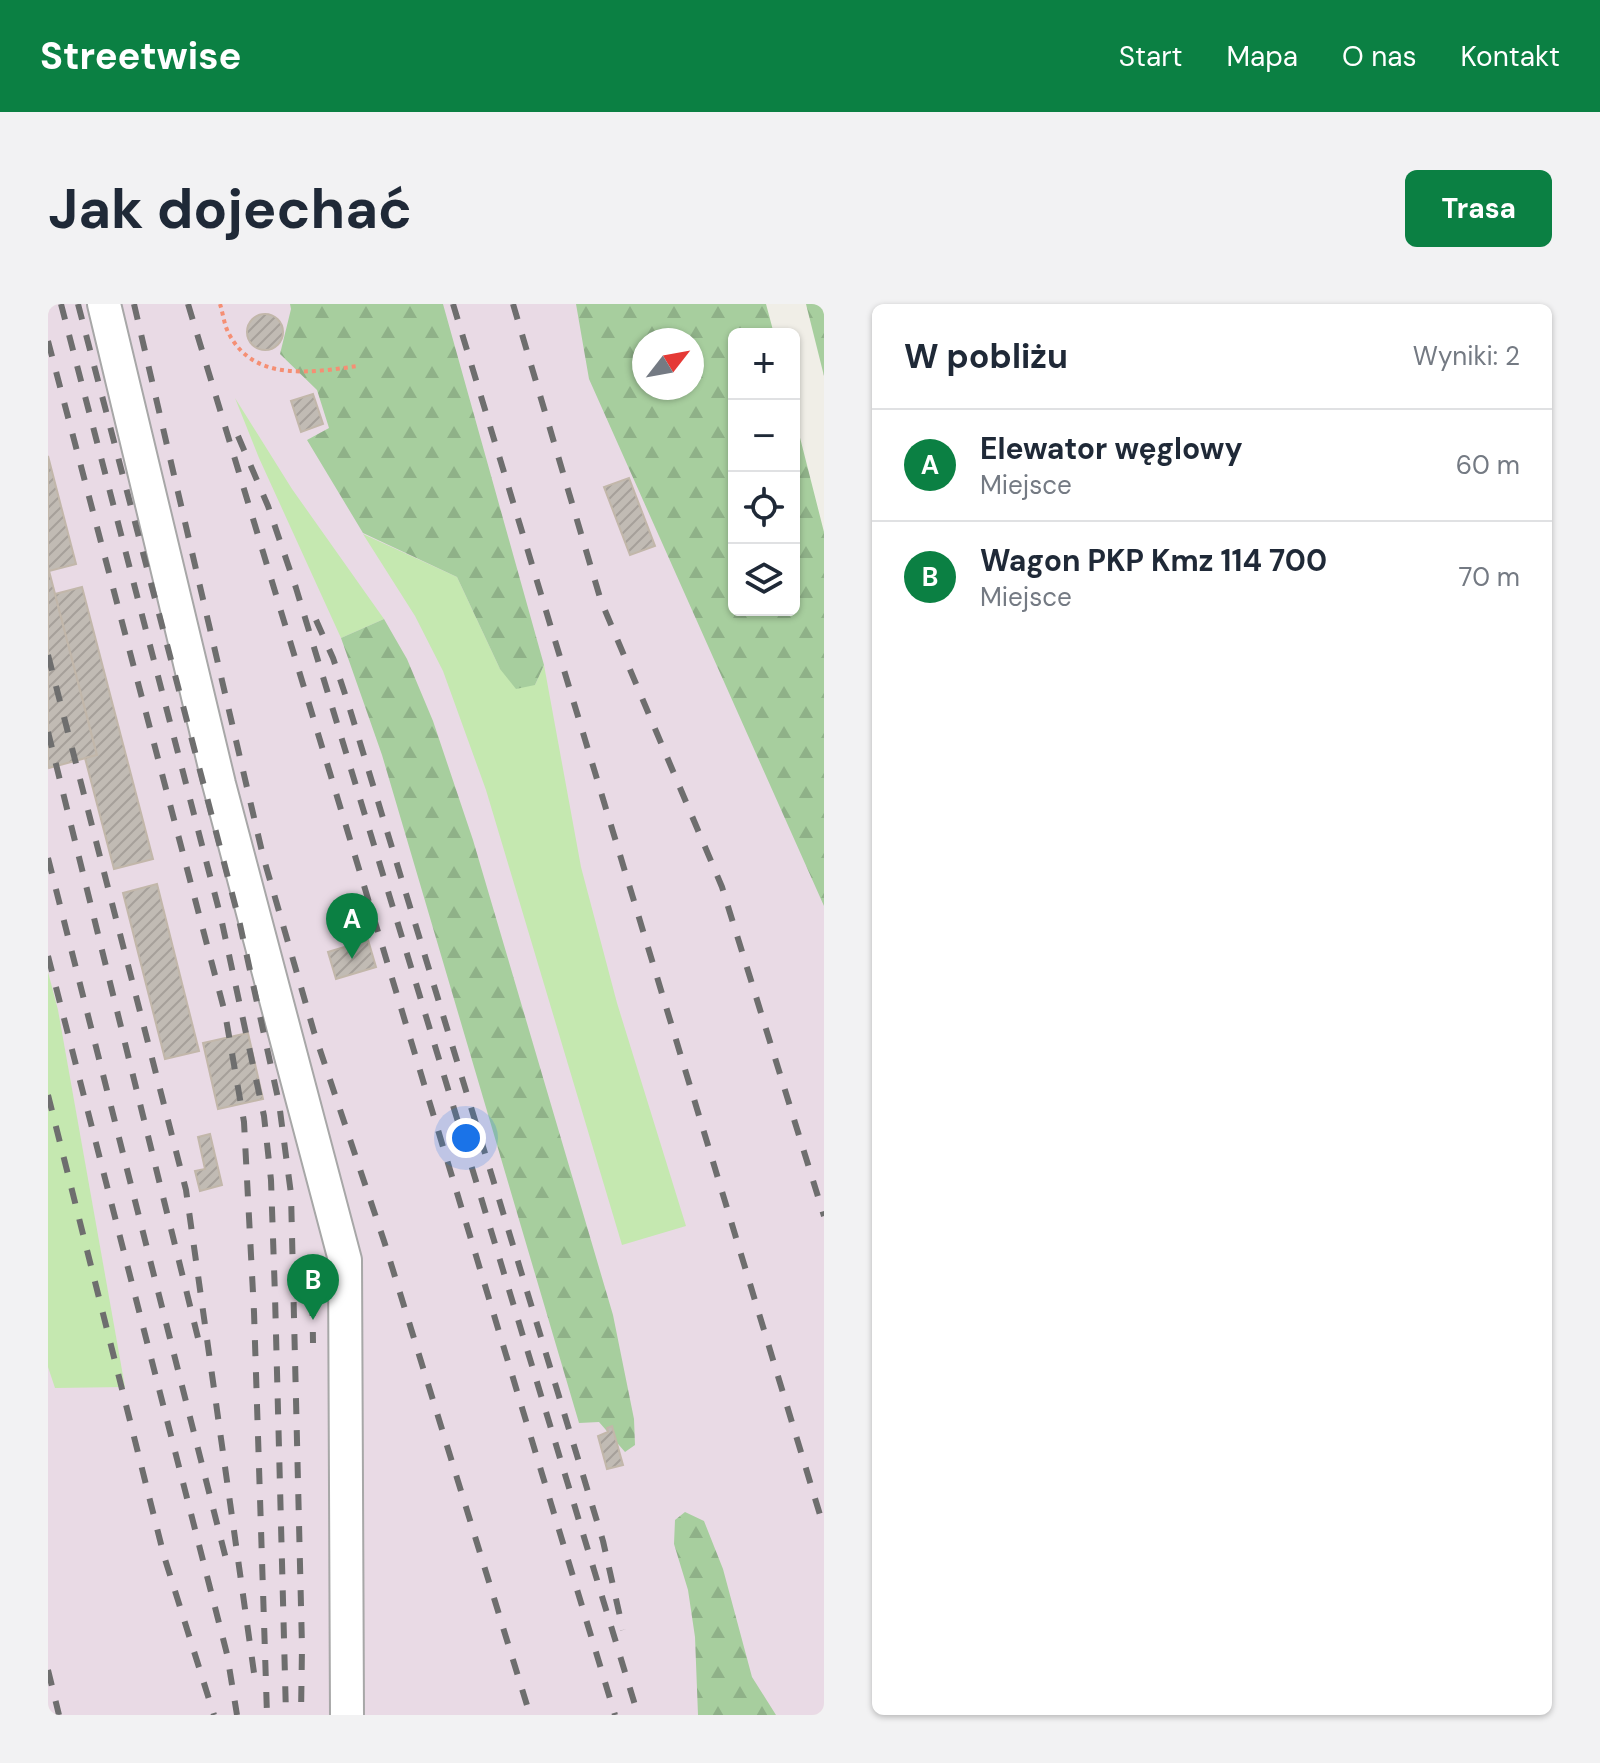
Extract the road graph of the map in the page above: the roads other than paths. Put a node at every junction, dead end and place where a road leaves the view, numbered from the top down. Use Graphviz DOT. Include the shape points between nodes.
graph roads {
  1 [pos="104,304"];
  2 [pos="347,1715"];
  1 -- 2 [label="lane" via="219,784 345,1260"];
}
